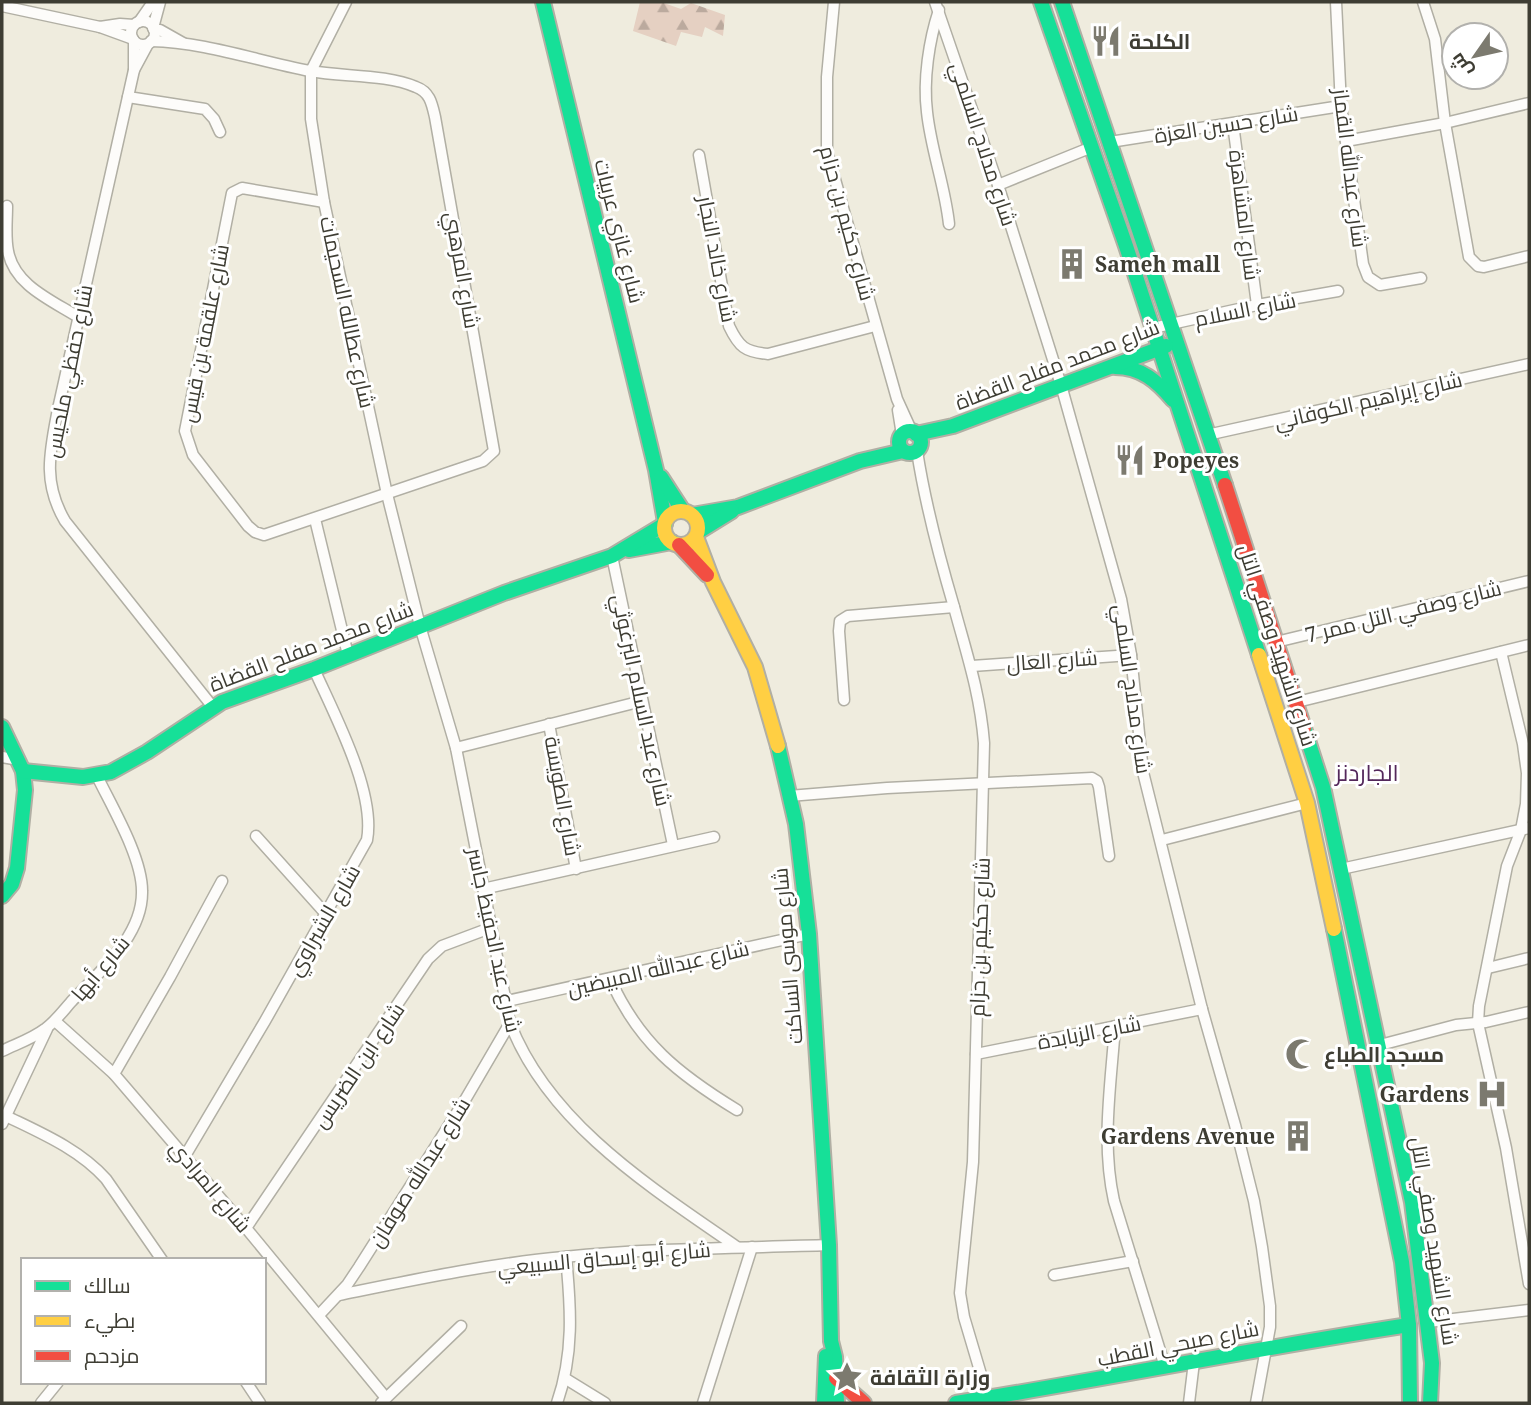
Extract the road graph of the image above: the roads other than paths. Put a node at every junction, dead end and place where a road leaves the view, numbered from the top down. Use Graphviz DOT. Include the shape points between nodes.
graph roads {
  1 [pos="153,2"];
  2 [pos="160,2"];
  3 [pos="346,2"];
  4 [pos="543,2"];
  5 [pos="834,2"];
  6 [pos="1041,2"];
  7 [pos="1062,2"];
  8 [pos="1336,2"];
  9 [pos="1423,2"];
  10 [pos="2,6"];
  11 [pos="937,6"];
  12 [pos="137,24"];
  13 [pos="100,27"];
  14 [pos="153,29"];
  15 [pos="133,40"];
  16 [pos="149,43"];
  17 [pos="184,43"];
  18 [pos="134,70"];
  19 [pos="311,71"];
  20 [pos="128,97"];
  21 [pos="1529,103"];
  22 [pos="1341,106"];
  23 [pos="1445,123"];
  24 [pos="1233,124"];
  25 [pos="220,132"];
  26 [pos="1346,141"];
  27 [pos="1111,142"];
  28 [pos="1093,147"];
  29 [pos="699,155"];
  30 [pos="998,185"];
  31 [pos="324,202"];
  32 [pos="7,206"];
  33 [pos="949,224"];
  34 [pos="1529,256"];
  35 [pos="1421,278"];
  36 [pos="1338,292"];
  37 [pos="1257,305"];
  38 [pos="78,317"];
  39 [pos="1172,324"];
  40 [pos="875,326"];
  41 [pos="1153,328"];
  42 [pos="1177,342"];
  43 [pos="1159,348"];
  44 [pos="1529,364"];
  45 [pos="1103,369"];
  46 [pos="1061,385"];
  47 [pos="1178,407"];
  48 [pos="1207,435"];
  49 [pos="910,442"];
  50 [pos="656,470"];
  51 [pos="387,494"];
  52 [pos="738,507"];
  53 [pos="687,513"];
  54 [pos="315,519"];
  55 [pos="665,522"];
  56 [pos="697,535"];
  57 [pos="676,544"];
  58 [pos="616,554"];
  59 [pos="1529,581"];
  60 [pos="713,582"];
  61 [pos="954,607"];
  62 [pos="420,626"];
  63 [pos="1276,642"];
  64 [pos="1529,645"];
  65 [pos="1501,652"];
  66 [pos="1131,654"];
  67 [pos="348,655"];
  68 [pos="972,667"];
  69 [pos="314,668"];
  70 [pos="844,700"];
  71 [pos="642,701"];
  72 [pos="1297,702"];
  73 [pos="212,706"];
  74 [pos="549,724"];
  75 [pos="2,727"];
  76 [pos="456,748"];
  77 [pos="2,757"];
  78 [pos="21,765"];
  79 [pos="97,776"];
  80 [pos="984,783"];
  81 [pos="789,796"];
  82 [pos="1307,803"];
  83 [pos="1525,829"];
  84 [pos="256,836"];
  85 [pos="714,837"];
  86 [pos="1162,840"];
  87 [pos="673,845"];
  88 [pos="1110,856"];
  89 [pos="576,869"];
  90 [pos="1341,869"];
  91 [pos="222,881"];
  92 [pos="483,890"];
  93 [pos="2,896"];
  94 [pos="325,913"];
  95 [pos="490,928"];
  96 [pos="809,934"];
  97 [pos="1529,958"];
  98 [pos="1488,968"];
  99 [pos="610,979"];
  100 [pos="507,1001"];
  101 [pos="1202,1009"];
  102 [pos="1529,1012"];
  103 [pos="510,1023"];
  104 [pos="1478,1023"];
  105 [pos="51,1025"];
  106 [pos="1115,1026"];
  107 [pos="1380,1045"];
  108 [pos="2,1051"];
  109 [pos="976,1054"];
  110 [pos="114,1074"];
  111 [pos="737,1110"];
  112 [pos="4,1120"];
  113 [pos="186,1156"];
  114 [pos="246,1228"];
  115 [pos="829,1245"];
  116 [pos="737,1247"];
  117 [pos="752,1247"];
  118 [pos="566,1256"];
  119 [pos="159,1258"];
  120 [pos="1133,1261"];
  121 [pos="1054,1275"];
  122 [pos="1529,1284"];
  123 [pos="339,1295"];
  124 [pos="1529,1310"];
  125 [pos="319,1315"];
  126 [pos="1428,1322"];
  127 [pos="1409,1325"];
  128 [pos="461,1326"];
  129 [pos="831,1341"];
  130 [pos="1265,1348"];
  131 [pos="1194,1362"];
  132 [pos="1165,1367"];
  133 [pos="836,1378"];
  134 [pos="566,1380"];
  135 [pos="56,1384"];
  136 [pos="247,1384"];
  137 [pos="988,1398"];
  138 [pos="383,1401"];
  139 [pos="41,1403"];
  140 [pos="260,1403"];
  141 [pos="557,1403"];
  142 [pos="605,1403"];
  143 [pos="703,1403"];
  144 [pos="824,1403"];
  145 [pos="837,1403"];
  146 [pos="864,1403"];
  147 [pos="956,1403"];
  148 [pos="1189,1403"];
  149 [pos="1256,1403"];
  150 [pos="1410,1403"];
  151 [pos="1430,1403"];
  1 -- 12 [label="street"];
  2 -- 14 [label="street"];
  3 -- 19 [label="street, شارع عطالله السحيمات"];
  4 -- 50 [label="street, شارع غازي عربيات"];
  5 -- 40 [label="street, شارع حكيم بن حزام" via="827,76 827,151"];
  6 -- 28 [label="street, شارع الشهيد وصفي التل"];
  7 -- 27 [label="street, شارع الشهيد وصفي التل"];
  8 -- 22 [label="street, شارع عبدالله القماز"];
  9 -- 23 [label="street" via="1434,39"];
  10 -- 13 [label="street"];
  11 -- 30 [label="street, شارع مدلاج السلمي"];
  11 -- 33 [label="street" via="930,37 926,110"];
  12 -- 13 [label="street"];
  12 -- 14 [label="street" via="145,22"];
  12 -- 15 [label="street" via="131,32"];
  13 -- 15 [label="street"];
  14 -- 16 [label="street"];
  14 -- 17 [label="street"];
  15 -- 16 [label="street" via="140,45"];
  15 -- 18 [label="street, شارع حفظي ملحيس"];
  16 -- 17 [label="street"];
  16 -- 18 [label="street, شارع حفظي ملحيس"];
  17 -- 19 [label="street"];
  18 -- 20 [label="street, شارع حفظي ملحيس"];
  19 -- 31 [label="street, شارع عطالله السحيمات" via="311,119"];
  19 -- 51 [label="street, شارع المرهبي" via="399,82 426,93 435,117 478,351 494,451 483,461"];
  20 -- 25 [label="street" via="205,109"];
  20 -- 38 [label="street, شارع حفظي ملحيس"];
  21 -- 23 [label="street"];
  22 -- 24 [label="street, شارع حسين العزة"];
  22 -- 26 [label="street, شارع عبدالله القماز"];
  23 -- 26 [label="street"];
  23 -- 34 [label="street" via="1467,250 1473,261 1484,267"];
  24 -- 27 [label="street, شارع حسين العزة"];
  24 -- 37 [label="street, شارع المشاهرة"];
  26 -- 35 [label="street, شارع عبدالله القماز" via="1368,277 1380,285"];
  27 -- 39 [label="street, شارع الشهيد وصفي التل"];
  28 -- 30 [label="street"];
  28 -- 41 [label="street, شارع الشهيد وصفي التل"];
  29 -- 40 [label="street, شارع خالد النجار" via="729,326 737,342 752,353 768,354"];
  30 -- 46 [label="street, شارع مدلاج السلمي"];
  31 -- 51 [label="street, شارع عطالله السحيمات"];
  31 -- 54 [label="street, شارع علقمة بن قيس" via="242,188 232,192 185,431 193,455 255,532 264,535"];
  32 -- 38 [label="street" via="7,248 12,265 22,279"];
  36 -- 37 [label="street, شارع السلام"];
  37 -- 39 [label="street, شارع السلام"];
  38 -- 73 [label="street, شارع حفظي ملحيس" via="51,446 52,497 65,521"];
  39 -- 41 [label="street, شارع السلام"];
  39 -- 42 [label="street, شارع الشهيد وصفي التل"];
  40 -- 49 [label="street, شارع حكيم بن حزام"];
  41 -- 43 [label="street, شارع الشهيد وصفي التل"];
  42 -- 43 [label="street, شارع محمد مفلح القضاة"];
  42 -- 48 [label="street, شارع الشهيد وصفي التل"];
  43 -- 45 [label="street, شارع محمد مفلح القضاة"];
  43 -- 47 [label="street, شارع الشهيد وصفي التل"];
  44 -- 48 [label="street, شارع إبراهيم الكوفاني"];
  45 -- 46 [label="street, شارع محمد مفلح القضاة"];
  45 -- 47 [label="street" via="1140,371 1156,380"];
  46 -- 49 [label="street, شارع محمد مفلح القضاة"];
  46 -- 66 [label="street, شارع مدلاج السلمي" via="1121,599"];
  47 -- 82 [label="street, شارع الشهيد وصفي التل"];
  48 -- 63 [label="street, شارع الشهيد وصفي التل"];
  49 -- 52 [label="street, شارع محمد مفلح القضاة"];
  49 -- 61 [label="street, شارع حكيم بن حزام"];
  50 -- 53 [label="street, شارع غازي عربيات"];
  50 -- 55 [label="street, شارع غازي عربيات"];
  51 -- 54 [label="street, شارع علقمة بن قيس"];
  51 -- 62 [label="street, شارع عطالله السحيمات"];
  52 -- 53 [label="street, شارع محمد مفلح القضاة"];
  52 -- 56 [label="street, شارع محمد مفلح القضاة"];
  53 -- 55 [label="street" via="674,513"];
  53 -- 56 [label="street" via="697,523"];
  54 -- 67 [label="street"];
  55 -- 57 [label="street" via="665,533"];
  55 -- 58 [label="street, شارع محمد مفلح القضاة"];
  56 -- 57 [label="street" via="689,543"];
  56 -- 60 [label="street, شارع موسى الساكت"];
  57 -- 58 [label="street, شارع محمد مفلح القضاة"];
  57 -- 60 [label="street, شارع موسى الساكت"];
  58 -- 62 [label="street, شارع محمد مفلح القضاة"];
  58 -- 71 [label="street, شارع عبد السلام البرغوثي"];
  59 -- 63 [label="street, شارع وصفي التل ممر 7"];
  60 -- 81 [label="street, شارع موسى الساكت" via="755,667"];
  61 -- 68 [label="street, شارع حكيم بن حزام"];
  61 -- 70 [label="street" via="848,616 841,621"];
  62 -- 67 [label="street, شارع محمد مفلح القضاة"];
  62 -- 76 [label="street, شارع عبد الحفيظ جاسر"];
  63 -- 72 [label="street, شارع الشهيد وصفي التل"];
  64 -- 65 [label="street"];
  65 -- 72 [label="street"];
  65 -- 83 [label="street" via="1527,773"];
  66 -- 68 [label="street, شارع العال"];
  66 -- 86 [label="street, شارع مدلاج السلمي" via="1143,772"];
  67 -- 69 [label="street, شارع محمد مفلح القضاة"];
  68 -- 80 [label="street, شارع حكيم بن حزام" via="981,709"];
  69 -- 73 [label="street, شارع محمد مفلح القضاة"];
  69 -- 94 [label="street, شارع الشبراوي" via="349,751 370,828 365,846"];
  71 -- 74 [label="street"];
  71 -- 87 [label="street, شارع عبد السلام البرغوثي"];
  72 -- 90 [label="street, شارع الشهيد وصفي التل" via="1323,786"];
  73 -- 79 [label="street, شارع محمد مفلح القضاة" via="129,763"];
  74 -- 76 [label="street"];
  74 -- 89 [label="street, شارع الطويسة"];
  75 -- 78 [label="street"];
  76 -- 92 [label="street, شارع عبد الحفيظ جاسر"];
  77 -- 78 [label="street"];
  78 -- 79 [label="street, شارع محمد مفلح القضاة"];
  78 -- 93 [label="street" via="24,790 19,861 12,884"];
  79 -- 105 [label="street, شارع أبها" via="136,865 142,891 139,912 109,963"];
  80 -- 81 [label="street"];
  80 -- 88 [label="street" via="1097,780"];
  80 -- 109 [label="street, شارع حكيم بن حزام"];
  81 -- 96 [label="street, شارع موسى الساكت"];
  82 -- 86 [label="street"];
  82 -- 127 [label="street, شارع الشهيد وصفي التل" via="1389,1189"];
  83 -- 90 [label="street"];
  83 -- 98 [label="street" via="1507,866"];
  84 -- 94 [label="street"];
  85 -- 87 [label="street"];
  86 -- 101 [label="street, شارع مدلاج السلمي"];
  87 -- 89 [label="street"];
  89 -- 92 [label="street"];
  90 -- 107 [label="street, شارع الشهيد وصفي التل"];
  91 -- 110 [label="street"];
  92 -- 95 [label="street, شارع عبد الحفيظ جاسر"];
  94 -- 113 [label="street, شارع الشبراوي"];
  95 -- 100 [label="street, شارع عبد الحفيظ جاسر"];
  95 -- 114 [label="street, شارع ابن الضريس" via="442,946 428,959"];
  96 -- 99 [label="street, شارع عبدالله المبيضين"];
  96 -- 115 [label="street, شارع موسى الساكت"];
  97 -- 98 [label="street"];
  98 -- 104 [label="street"];
  99 -- 100 [label="street, شارع عبدالله المبيضين"];
  99 -- 111 [label="street" via="624,1009 655,1048 702,1089"];
  100 -- 103 [label="street, شارع عبد الحفيظ جاسر"];
  101 -- 106 [label="street, شارع الزبابدة"];
  101 -- 130 [label="street, شارع مدلاج السلمي" via="1254,1201 1270,1306"];
  102 -- 104 [label="street"];
  103 -- 116 [label="street, شارع عبد الحفيظ جاسر" via="552,1095 573,1118 609,1153"];
  103 -- 123 [label="street, شارع عبدالله صوفان"];
  104 -- 107 [label="street"];
  104 -- 122 [label="street"];
  105 -- 108 [label="street, شارع أبها"];
  105 -- 110 [label="street, شارع المرادي"];
  105 -- 112 [label="street"];
  106 -- 109 [label="street, شارع الزبابدة"];
  106 -- 120 [label="street" via="1107,1155 1114,1201"];
  107 -- 126 [label="street, شارع الشهيد وصفي التل" via="1412,1202"];
  109 -- 137 [label="street, شارع حكيم بن حزام" via="973,1163 960,1293"];
  110 -- 113 [label="street, شارع المرادي"];
  112 -- 119 [label="street" via="62,1144 95,1167"];
  113 -- 114 [label="street, شارع المرادي"];
  114 -- 125 [label="street, شارع المرادي"];
  115 -- 117 [label="street, شارع أبو إسحاق السبيعي"];
  115 -- 129 [label="street, شارع موسى الساكت"];
  116 -- 117 [label="street, شارع أبو إسحاق السبيعي"];
  116 -- 118 [label="street, شارع أبو إسحاق السبيعي"];
  117 -- 143 [label="street"];
  118 -- 123 [label="street, شارع أبو إسحاق السبيعي"];
  118 -- 134 [label="street" via="572,1330"];
  120 -- 121 [label="street"];
  120 -- 132 [label="street"];
  123 -- 125 [label="street, شارع عبدالله صوفان"];
  124 -- 126 [label="street"];
  125 -- 138 [label="street, شارع المرادي"];
  126 -- 151 [label="street, شارع الشهيد وصفي التل"];
  127 -- 130 [label="street, شارع صبحي القطب"];
  127 -- 150 [label="street, شارع الشهيد وصفي التل"];
  128 -- 138 [label="street"];
  129 -- 133 [label="street, شارع موسى الساكت"];
  129 -- 144 [label="street, شارع موسى الساكت"];
  130 -- 131 [label="street, شارع صبحي القطب"];
  130 -- 149 [label="street, شارع مدلاج السلمي"];
  131 -- 132 [label="street, شارع صبحي القطب"];
  131 -- 148 [label="street"];
  132 -- 137 [label="street, شارع صبحي القطب"];
  133 -- 145 [label="street, شارع موسى الساكت"];
  133 -- 146 [label="street"];
  134 -- 141 [label="street"];
  134 -- 142 [label="street"];
  135 -- 139 [label="street"];
  136 -- 140 [label="street"];
  137 -- 147 [label="street, شارع صبحي القطب"];
}
